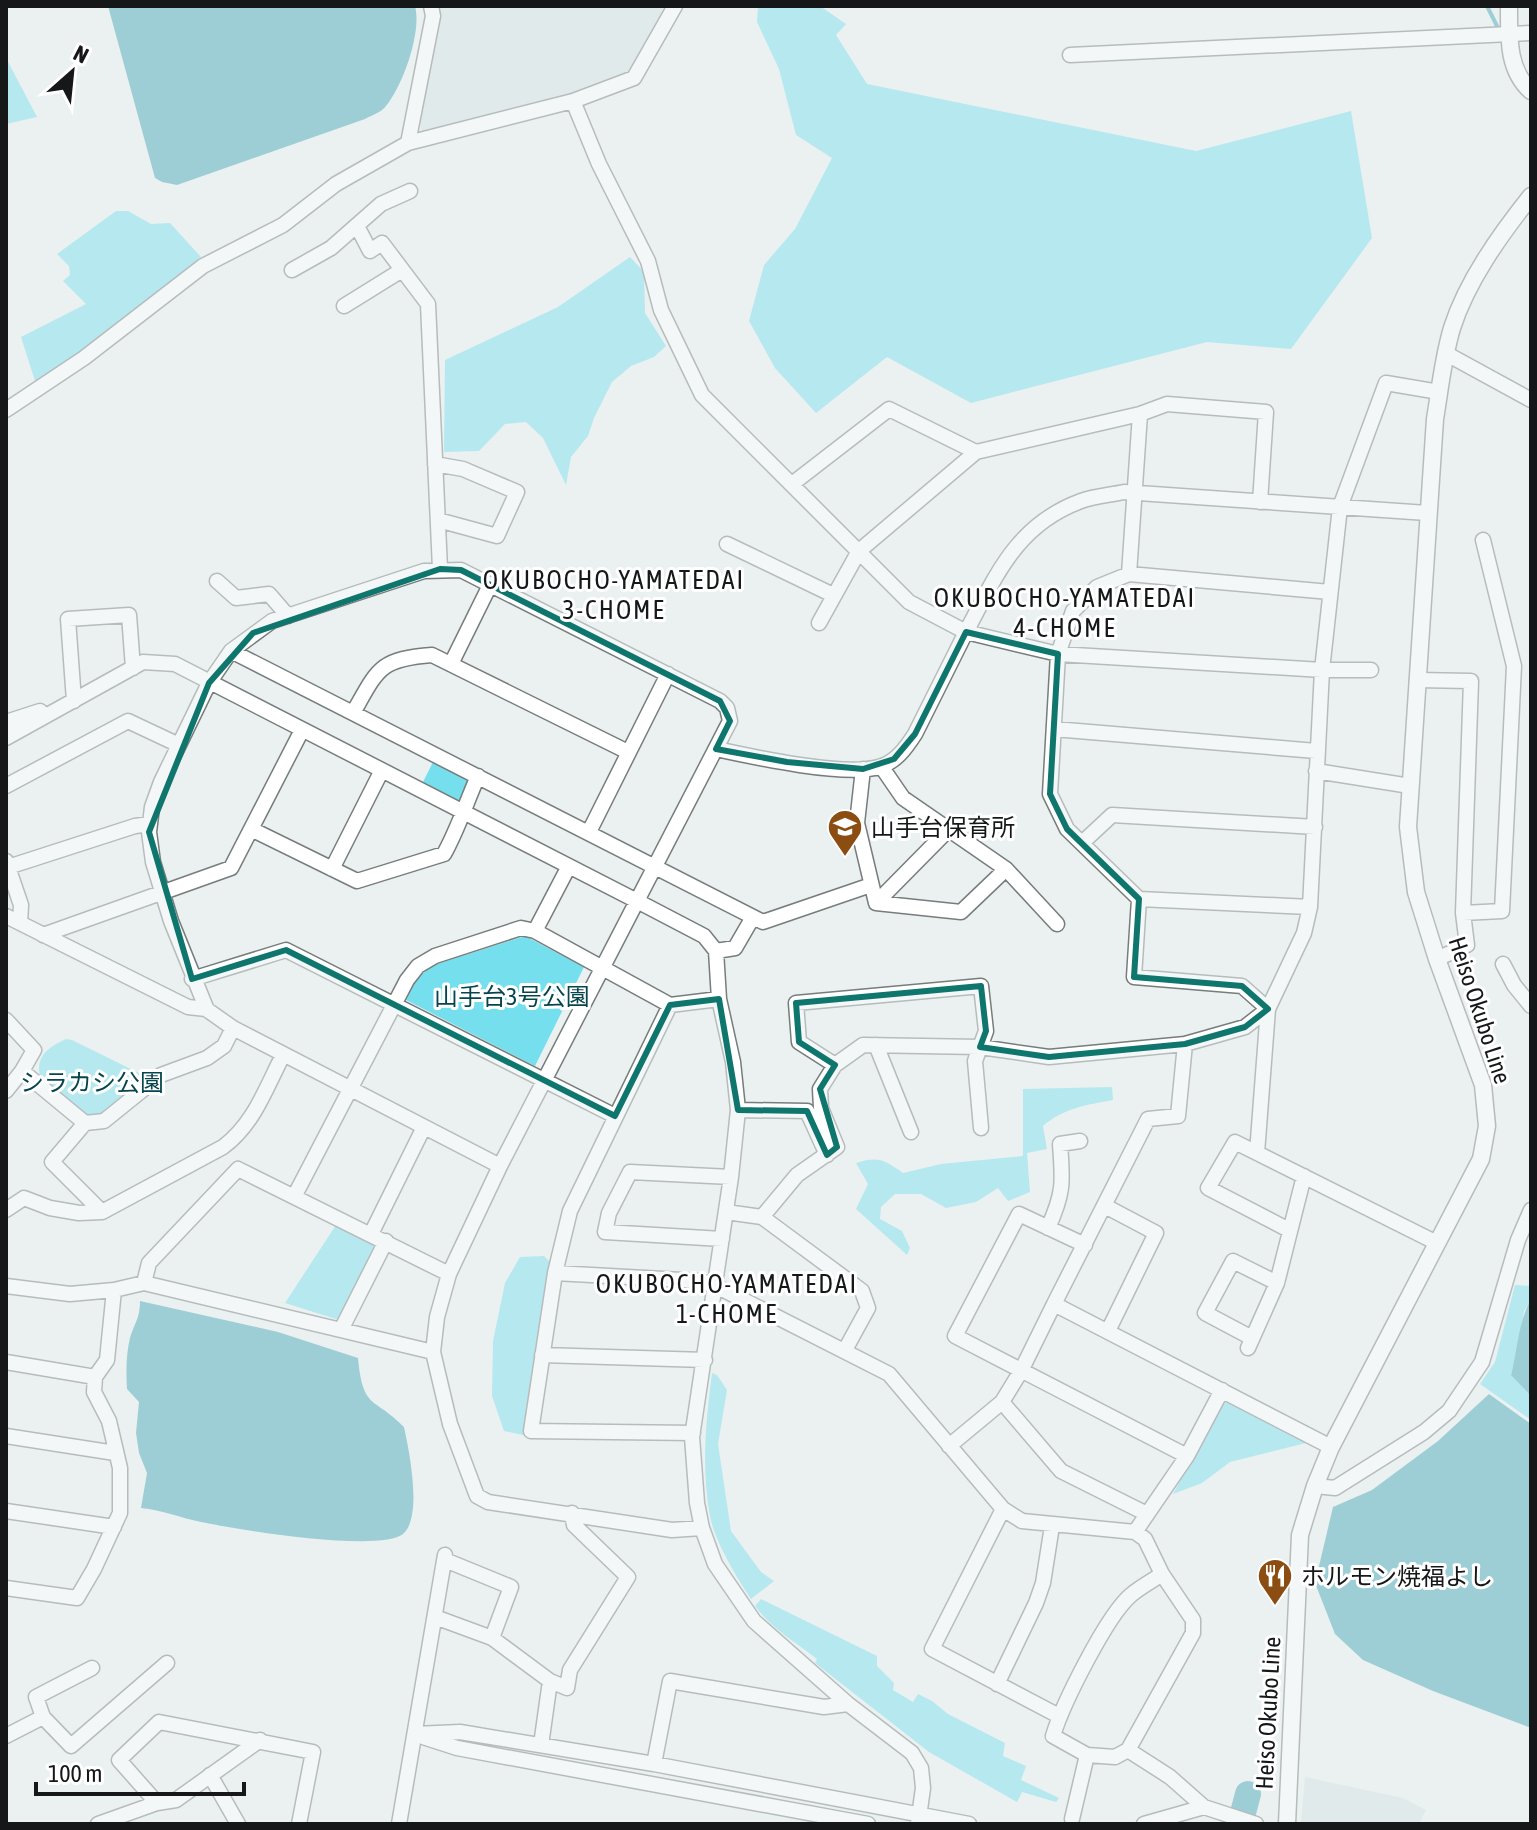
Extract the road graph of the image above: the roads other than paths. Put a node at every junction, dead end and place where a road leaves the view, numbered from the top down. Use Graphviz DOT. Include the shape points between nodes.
graph roads {
  1 [pos="431,6"];
  2 [pos="675,6"];
  3 [pos="1509,6"];
  4 [pos="1509,32"];
  5 [pos="1531,33"];
  6 [pos="1070,55"];
  7 [pos="1531,91"];
  8 [pos="573,101"];
  9 [pos="408,143"];
  10 [pos="410,191"];
  11 [pos="1531,196"];
  12 [pos="357,226"];
  13 [pos="292,270"];
  14 [pos="402,270"];
  15 [pos="344,306"];
  16 [pos="1445,353"];
  17 [pos="1439,392"];
  18 [pos="1531,400"];
  19 [pos="6,410"];
  20 [pos="1140,414"];
  21 [pos="976,452"];
  22 [pos="435,464"];
  23 [pos="792,484"];
  24 [pos="1135,493"];
  25 [pos="1260,502"];
  26 [pos="1340,507"];
  27 [pos="1427,513"];
  28 [pos="438,520"];
  29 [pos="1483,540"];
  30 [pos="727,544"];
  31 [pos="859,551"];
  32 [pos="440,569"];
  33 [pos="1129,574"];
  34 [pos="217,581"];
  35 [pos="490,585"];
  36 [pos="1330,592"];
  37 [pos="833,595"];
  38 [pos="288,616"];
  39 [pos="819,623"];
  40 [pos="966,632"];
  41 [pos="231,651"];
  42 [pos="1058,654"];
  43 [pos="451,664"];
  44 [pos="133,668"];
  45 [pos="1322,670"];
  46 [pos="1371,670"];
  47 [pos="668,674"];
  48 [pos="1417,680"];
  49 [pos="209,683"];
  50 [pos="74,701"];
  51 [pos="353,713"];
  52 [pos="46,716"];
  53 [pos="6,722"];
  54 [pos="1054,729"];
  55 [pos="302,730"];
  56 [pos="6,738"];
  57 [pos="179,745"];
  58 [pos="716,749"];
  59 [pos="1316,751"];
  60 [pos="628,752"];
  61 [pos="881,766"];
  62 [pos="863,769"];
  63 [pos="382,770"];
  64 [pos="1316,771"];
  65 [pos="478,776"];
  66 [pos="6,786"];
  67 [pos="1410,786"];
  68 [pos="463,811"];
  69 [pos="150,824"];
  70 [pos="1315,827"];
  71 [pos="251,829"];
  72 [pos="948,830"];
  73 [pos="589,832"];
  74 [pos="1082,843"];
  75 [pos="7,864"];
  76 [pos="569,866"];
  77 [pos="655,866"];
  78 [pos="332,869"];
  79 [pos="1006,869"];
  80 [pos="871,885"];
  81 [pos="162,892"];
  82 [pos="1139,899"];
  83 [pos="637,901"];
  84 [pos="876,903"];
  85 [pos="1310,907"];
  86 [pos="1463,913"];
  87 [pos="6,916"];
  88 [pos="753,917"];
  89 [pos="20,923"];
  90 [pos="1057,924"];
  91 [pos="535,931"];
  92 [pos="43,935"];
  93 [pos="716,951"];
  94 [pos="1437,959"];
  95 [pos="1503,964"];
  96 [pos="602,968"];
  97 [pos="192,979"];
  98 [pos="719,999"];
  99 [pos="394,1004"];
  100 [pos="670,1005"];
  101 [pos="1531,1006"];
  102 [pos="1268,1009"];
  103 [pos="207,1010"];
  104 [pos="6,1020"];
  105 [pos="233,1028"];
  106 [pos="1185,1044"];
  107 [pos="876,1045"];
  108 [pos="980,1047"];
  109 [pos="283,1055"];
  110 [pos="835,1065"];
  111 [pos="22,1071"];
  112 [pos="545,1080"];
  113 [pos="350,1089"];
  114 [pos="6,1091"];
  115 [pos="738,1110"];
  116 [pos="615,1116"];
  117 [pos="85,1123"];
  118 [pos="424,1127"];
  119 [pos="981,1128"];
  120 [pos="911,1132"];
  121 [pos="1080,1141"];
  122 [pos="1257,1153"];
  123 [pos="827,1155"];
  124 [pos="500,1166"];
  125 [pos="1304,1176"];
  126 [pos="731,1177"];
  127 [pos="295,1195"];
  128 [pos="1105,1206"];
  129 [pos="6,1210"];
  130 [pos="1531,1210"];
  131 [pos="102,1212"];
  132 [pos="726,1212"];
  133 [pos="762,1217"];
  134 [pos="1048,1228"];
  135 [pos="1289,1230"];
  136 [pos="371,1234"];
  137 [pos="722,1239"];
  138 [pos="386,1241"];
  139 [pos="1437,1243"];
  140 [pos="1085,1245"];
  141 [pos="555,1273"];
  142 [pos="449,1274"];
  143 [pos="144,1283"];
  144 [pos="1277,1283"];
  145 [pos="6,1286"];
  146 [pos="716,1286"];
  147 [pos="114,1290"];
  148 [pos="1054,1304"];
  149 [pos="341,1330"];
  150 [pos="1108,1331"];
  151 [pos="845,1350"];
  152 [pos="433,1352"];
  153 [pos="542,1355"];
  154 [pos="705,1360"];
  155 [pos="6,1362"];
  156 [pos="1021,1371"];
  157 [pos="95,1377"];
  158 [pos="1222,1390"];
  159 [pos="1002,1402"];
  160 [pos="693,1433"];
  161 [pos="6,1436"];
  162 [pos="949,1446"];
  163 [pos="1331,1447"];
  164 [pos="115,1453"];
  165 [pos="1187,1456"];
  166 [pos="1315,1486"];
  167 [pos="1003,1509"];
  168 [pos="6,1511"];
  169 [pos="572,1513"];
  170 [pos="1147,1514"];
  171 [pos="1052,1526"];
  172 [pos="114,1527"];
  173 [pos="702,1528"];
  174 [pos="1135,1532"];
  175 [pos="1162,1574"];
  176 [pos="6,1588"];
  177 [pos="435,1617"];
  178 [pos="492,1638"];
  179 [pos="167,1663"];
  180 [pos="92,1668"];
  181 [pos="550,1681"];
  182 [pos="997,1684"];
  183 [pos="848,1704"];
  184 [pos="1059,1716"];
  185 [pos="43,1717"];
  186 [pos="415,1734"];
  187 [pos="6,1736"];
  188 [pos="260,1740"];
  189 [pos="541,1745"];
  190 [pos="1128,1750"];
  191 [pos="1087,1755"];
  192 [pos="654,1764"];
  193 [pos="210,1775"];
  194 [pos="157,1803"];
  195 [pos="1204,1807"];
  196 [pos="1072,1819"];
  197 [pos="918,1820"];
  198 [pos="98,1824"];
  199 [pos="238,1824"];
  200 [pos="299,1824"];
  201 [pos="399,1824"];
  202 [pos="868,1824"];
  203 [pos="969,1824"];
  204 [pos="1144,1824"];
  205 [pos="1256,1824"];
  206 [pos="1287,1824"];
  1 -- 9 [label="street"];
  2 -- 8 [label="street" via="634,78"];
  3 -- 4 [label="main road"];
  4 -- 5 [label="street"];
  4 -- 6 [label="street"];
  4 -- 7 [label="main road" via="1513,67"];
  8 -- 9 [label="street"];
  8 -- 23 [label="street" via="648,261 661,310 702,395"];
  9 -- 19 [label="street" via="336,184 283,225 203,266 84,358"];
  10 -- 12 [label="street" via="381,204"];
  11 -- 16 [label="main road, Heiso Okubo Line" via="1469,291"];
  12 -- 13 [label="street"];
  12 -- 14 [label="street" via="370,251 382,243"];
  14 -- 15 [label="street"];
  14 -- 22 [label="street" via="428,304"];
  16 -- 17 [label="main road, Heiso Okubo Line"];
  16 -- 18 [label="street"];
  17 -- 26 [label="street" via="1386,383"];
  17 -- 27 [label="main road, Heiso Okubo Line"];
  20 -- 21 [label="street"];
  20 -- 24 [label="street"];
  20 -- 25 [label="street" via="1167,404 1266,412"];
  21 -- 23 [label="street" via="889,409"];
  21 -- 31 [label="street"];
  22 -- 28 [label="street"];
  22 -- 28 [label="street" via="463,469 517,492 497,536"];
  23 -- 31 [label="street"];
  24 -- 25 [label="street"];
  24 -- 33 [label="street"];
  24 -- 40 [label="street" via="1083,500 1034,528 1009,554"];
  25 -- 26 [label="street"];
  26 -- 27 [label="street"];
  26 -- 36 [label="street"];
  27 -- 48 [label="main road, Heiso Okubo Line"];
  28 -- 32 [label="street"];
  29 -- 86 [label="street" via="1514,666 1502,911"];
  30 -- 37 [label="street"];
  31 -- 37 [label="street"];
  31 -- 40 [label="street" via="909,602"];
  32 -- 35 [label="street" via="461,570"];
  32 -- 38 [label="street"];
  33 -- 36 [label="street"];
  33 -- 42 [label="street" via="1097,587 1073,611"];
  34 -- 38 [label="street" via="236,598 269,594"];
  35 -- 43 [label="street"];
  35 -- 47 [label="street"];
  36 -- 45 [label="street"];
  37 -- 39 [label="street"];
  38 -- 41 [label="street" via="272,621"];
  40 -- 42 [label="street"];
  40 -- 61 [label="street" via="915,734 906,748"];
  41 -- 49 [label="street"];
  41 -- 51 [label="street"];
  42 -- 45 [label="street"];
  42 -- 54 [label="street"];
  43 -- 51 [label="street" via="432,655 402,657 376,673"];
  43 -- 60 [label="street"];
  44 -- 49 [label="street" via="143,662 175,664"];
  44 -- 50 [label="street"];
  44 -- 50 [label="street" via="129,615 68,619"];
  45 -- 46 [label="street"];
  45 -- 59 [label="street"];
  47 -- 58 [label="street" via="727,708 730,721"];
  47 -- 60 [label="street"];
  48 -- 67 [label="main road, Heiso Okubo Line"];
  48 -- 86 [label="street" via="1471,681"];
  49 -- 55 [label="street"];
  49 -- 57 [label="street"];
  50 -- 52 [label="street"];
  51 -- 65 [label="street"];
  52 -- 53 [label="street" via="40,711"];
  52 -- 56 [label="street"];
  54 -- 59 [label="street"];
  54 -- 74 [label="street" via="1050,794 1067,829"];
  55 -- 63 [label="street"];
  55 -- 71 [label="street"];
  57 -- 66 [label="street" via="128,721"];
  57 -- 69 [label="street" via="161,782"];
  58 -- 62 [label="street"];
  58 -- 77 [label="street"];
  59 -- 64 [label="street"];
  60 -- 73 [label="street"];
  61 -- 62 [label="street"];
  61 -- 72 [label="street" via="903,798"];
  62 -- 80 [label="street" via="857,823"];
  63 -- 68 [label="street"];
  63 -- 78 [label="street"];
  64 -- 67 [label="street"];
  64 -- 70 [label="street"];
  65 -- 68 [label="street"];
  65 -- 73 [label="street"];
  67 -- 94 [label="main road, Heiso Okubo Line" via="1408,827 1416,892"];
  68 -- 76 [label="street"];
  68 -- 78 [label="street" via="444,854 357,881"];
  69 -- 75 [label="street"];
  69 -- 81 [label="street"];
  70 -- 74 [label="street" via="1112,815"];
  70 -- 85 [label="street"];
  71 -- 78 [label="street"];
  71 -- 81 [label="street" via="231,868"];
  72 -- 79 [label="street"];
  72 -- 84 [label="street"];
  73 -- 77 [label="street"];
  74 -- 82 [label="street"];
  75 -- 89 [label="street" via="21,905"];
  76 -- 83 [label="street"];
  76 -- 91 [label="street"];
  77 -- 83 [label="street"];
  77 -- 88 [label="street"];
  79 -- 84 [label="street" via="961,912"];
  79 -- 90 [label="street"];
  80 -- 84 [label="street"];
  80 -- 88 [label="street" via="763,922"];
  81 -- 92 [label="street"];
  81 -- 97 [label="street"];
  82 -- 85 [label="street"];
  82 -- 102 [label="street" via="1134,977 1242,986"];
  83 -- 93 [label="street" via="704,936"];
  83 -- 96 [label="street"];
  85 -- 102 [label="street" via="1304,933"];
  86 -- 94 [label="street" via="1467,945"];
  87 -- 89 [label="street"];
  88 -- 93 [label="street" via="735,948"];
  89 -- 92 [label="street"];
  91 -- 96 [label="street"];
  91 -- 99 [label="street" via="521,928 435,956 418,966"];
  92 -- 103 [label="street" via="188,1007"];
  93 -- 98 [label="street"];
  94 -- 139 [label="main road, Heiso Okubo Line" via="1483,1085 1487,1126 1481,1159"];
  95 -- 101 [label="street"];
  96 -- 100 [label="street"];
  96 -- 112 [label="street"];
  97 -- 99 [label="street" via="286,950"];
  97 -- 103 [label="street"];
  98 -- 100 [label="street"];
  98 -- 115 [label="street"];
  99 -- 112 [label="street"];
  99 -- 113 [label="street"];
  100 -- 116 [label="street"];
  102 -- 106 [label="street" via="1245,1027"];
  102 -- 122 [label="street"];
  103 -- 105 [label="street"];
  104 -- 111 [label="street" via="34,1050"];
  105 -- 109 [label="street"];
  105 -- 117 [label="street" via="224,1046 207,1058 161,1075 104,1121"];
  106 -- 108 [label="street" via="1049,1057"];
  106 -- 128 [label="street" via="1178,1116 1148,1119"];
  107 -- 108 [label="street"];
  107 -- 110 [label="street" via="863,1045"];
  107 -- 120 [label="street"];
  108 -- 110 [label="street" via="986,1031 981,986 796,1003 799,1042"];
  108 -- 119 [label="street" via="975,1061"];
  109 -- 113 [label="street"];
  109 -- 131 [label="street" via="237,1136"];
  110 -- 123 [label="street" via="820,1089 821,1108 837,1147"];
  111 -- 114 [label="street"];
  111 -- 117 [label="street"];
  112 -- 116 [label="street"];
  112 -- 124 [label="street"];
  113 -- 118 [label="street"];
  113 -- 127 [label="street"];
  115 -- 123 [label="street" via="807,1111"];
  115 -- 126 [label="street"];
  116 -- 141 [label="street" via="570,1211"];
  117 -- 131 [label="street" via="52,1162"];
  118 -- 124 [label="street"];
  118 -- 136 [label="street"];
  121 -- 134 [label="street" via="1060,1144 1063,1186"];
  122 -- 125 [label="street"];
  122 -- 135 [label="street" via="1235,1142 1208,1188"];
  123 -- 133 [label="street" via="797,1175"];
  124 -- 142 [label="street"];
  125 -- 135 [label="street"];
  125 -- 139 [label="street"];
  126 -- 132 [label="street"];
  126 -- 137 [label="street" via="630,1172 605,1232"];
  127 -- 136 [label="street"];
  127 -- 143 [label="street" via="238,1169 149,1263"];
  128 -- 140 [label="street"];
  128 -- 150 [label="street" via="1156,1233"];
  129 -- 131 [label="street" via="24,1198 50,1208"];
  130 -- 166 [label="street" via="1482,1362 1449,1411 1335,1488"];
  132 -- 133 [label="street"];
  132 -- 137 [label="street"];
  133 -- 151 [label="street" via="862,1291 868,1308"];
  134 -- 140 [label="street"];
  134 -- 156 [label="street" via="1019,1214 955,1336"];
  135 -- 144 [label="street"];
  136 -- 138 [label="street"];
  137 -- 146 [label="street"];
  138 -- 142 [label="street"];
  138 -- 149 [label="street"];
  139 -- 163 [label="main road, Heiso Okubo Line"];
  140 -- 148 [label="street"];
  141 -- 146 [label="street"];
  141 -- 153 [label="street"];
  142 -- 152 [label="street"];
  143 -- 147 [label="street"];
  143 -- 149 [label="street"];
  144 -- 144 [label="street" via="1250,1343 1205,1313 1233,1261"];
  145 -- 147 [label="street" via="70,1294"];
  146 -- 151 [label="street"];
  146 -- 154 [label="street"];
  147 -- 157 [label="street" via="107,1360"];
  148 -- 150 [label="street"];
  148 -- 156 [label="street"];
  149 -- 152 [label="street"];
  150 -- 158 [label="street"];
  151 -- 162 [label="street" via="889,1374"];
  152 -- 169 [label="street" via="450,1424 477,1496"];
  153 -- 154 [label="street"];
  153 -- 160 [label="street" via="531,1431"];
  154 -- 160 [label="street"];
  155 -- 157 [label="street"];
  156 -- 159 [label="street"];
  156 -- 165 [label="street"];
  157 -- 164 [label="street" via="94,1392 109,1421"];
  158 -- 163 [label="street"];
  158 -- 165 [label="street"];
  159 -- 162 [label="street"];
  159 -- 170 [label="street" via="1061,1471"];
  160 -- 173 [label="street"];
  161 -- 164 [label="street"];
  162 -- 167 [label="street"];
  163 -- 166 [label="main road, Heiso Okubo Line"];
  164 -- 172 [label="street" via="120,1513"];
  165 -- 170 [label="street"];
  166 -- 206 [label="main road, Heiso Okubo Line" via="1300,1535"];
  167 -- 171 [label="street" via="1022,1521"];
  167 -- 182 [label="street" via="932,1649"];
  168 -- 172 [label="street"];
  169 -- 173 [label="street" via="672,1530"];
  169 -- 181 [label="street" via="574,1525 628,1577 570,1670 567,1688"];
  170 -- 174 [label="street"];
  171 -- 174 [label="street"];
  171 -- 182 [label="street" via="1043,1583"];
  172 -- 176 [label="street" via="77,1598"];
  173 -- 183 [label="street" via="715,1564 754,1621"];
  174 -- 175 [label="street" via="1145,1539"];
  175 -- 184 [label="street" via="1131,1595 1114,1615"];
  175 -- 190 [label="street" via="1193,1620 1193,1633"];
  177 -- 178 [label="street"];
  177 -- 178 [label="street" via="445,1557 511,1587"];
  177 -- 186 [label="street"];
  178 -- 181 [label="street"];
  179 -- 185 [label="street" via="71,1746"];
  180 -- 185 [label="street" via="36,1697"];
  181 -- 189 [label="street"];
  182 -- 184 [label="street"];
  183 -- 192 [label="street" via="824,1707 670,1681"];
  183 -- 197 [label="street" via="912,1753 921,1768 923,1788"];
  184 -- 191 [label="street" via="1053,1736"];
  185 -- 187 [label="street"];
  186 -- 189 [label="street" via="460,1732"];
  186 -- 201 [label="street"];
  186 -- 202 [label="street" via="457,1748"];
  188 -- 193 [label="street"];
  188 -- 194 [label="street" via="159,1722 119,1760"];
  188 -- 200 [label="street" via="313,1752"];
  189 -- 192 [label="street"];
  190 -- 191 [label="street" via="1115,1757"];
  190 -- 195 [label="street"];
  191 -- 196 [label="street"];
  192 -- 197 [label="street"];
  193 -- 194 [label="street" via="176,1800"];
  193 -- 199 [label="street"];
  194 -- 198 [label="street"];
  195 -- 204 [label="street"];
  195 -- 205 [label="street"];
  197 -- 203 [label="street"];
}
